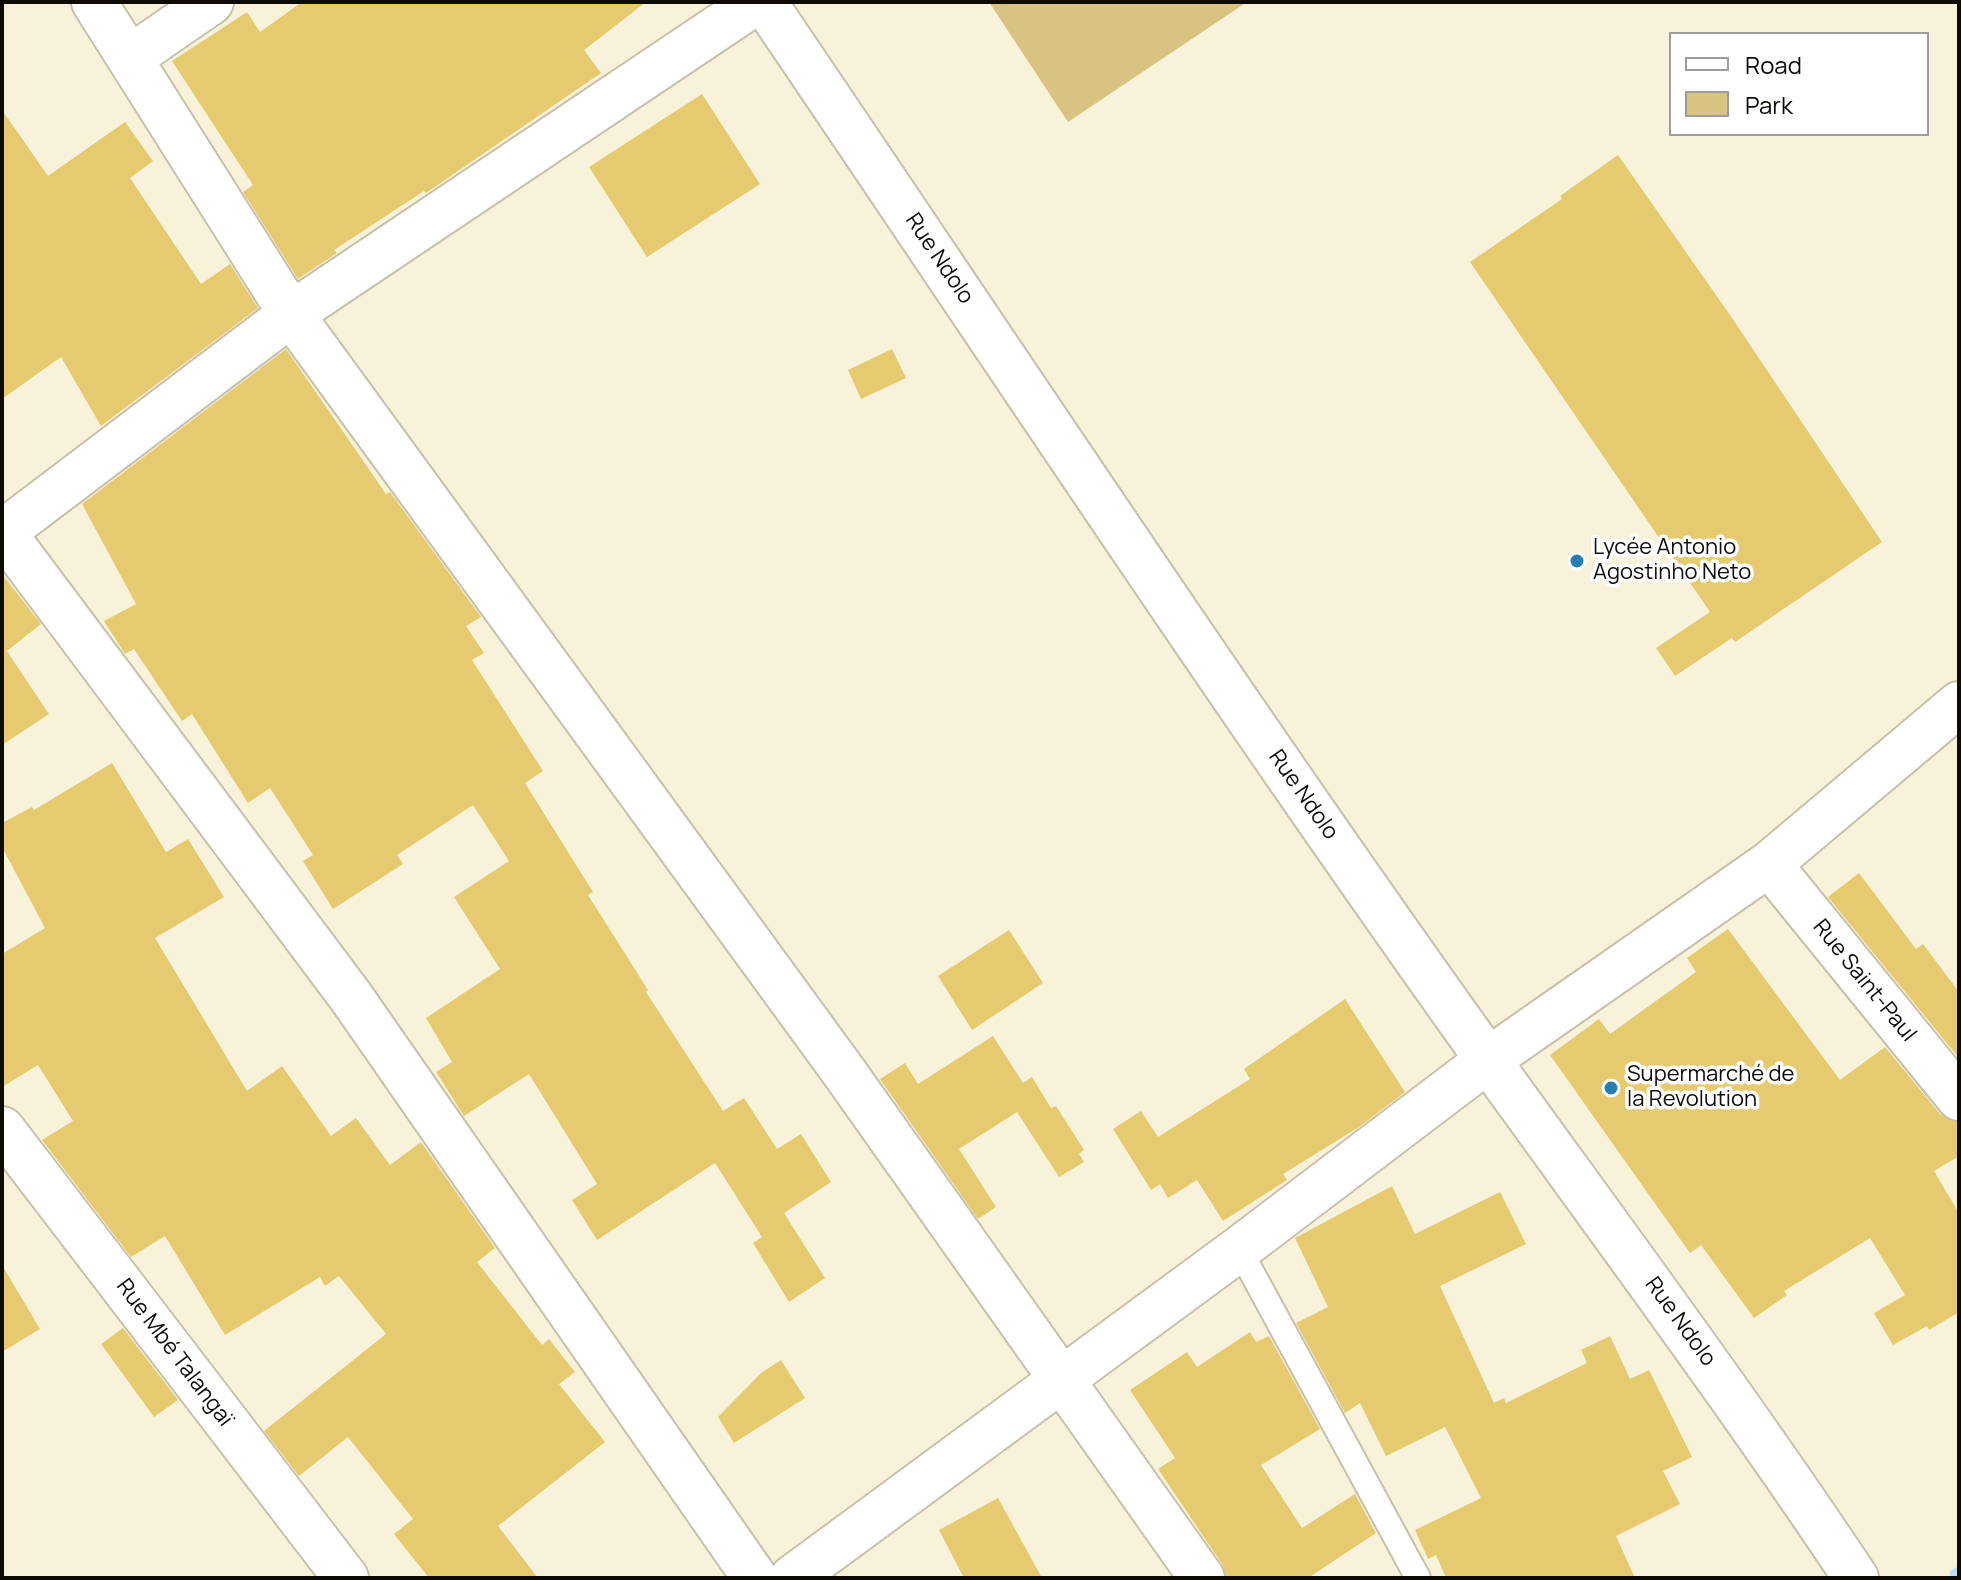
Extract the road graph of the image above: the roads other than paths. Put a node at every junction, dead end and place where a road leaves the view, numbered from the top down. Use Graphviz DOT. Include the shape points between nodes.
graph roads {
  1 [pos="94,2"];
  2 [pos="211,2"];
  3 [pos="756,2"];
  4 [pos="764,2"];
  5 [pos="131,57"];
  6 [pos="291,314"];
  7 [pos="2,532"];
  8 [pos="1959,704"];
  9 [pos="1769,864"];
  10 [pos="1488,1060"];
  11 [pos="1959,1098"];
  12 [pos="2,1129"];
  13 [pos="1239,1249"];
  14 [pos="1061,1379"];
  15 [pos="346,1578"];
  16 [pos="755,1578"];
  17 [pos="792,1578"];
  18 [pos="1202,1578"];
  19 [pos="1418,1578"];
  20 [pos="1856,1578"];
  1 -- 5 [label="street"];
  2 -- 5 [label="street"];
  3 -- 6 [label="street"];
  4 -- 10 [label="street, Rue Ndolo"];
  5 -- 6 [label="street"];
  6 -- 7 [label="street"];
  6 -- 14 [label="street"];
  7 -- 16 [label="street" via="351,997"];
  8 -- 9 [label="street"];
  9 -- 10 [label="street"];
  9 -- 11 [label="street, Rue Saint-Paul"];
  10 -- 13 [label="street"];
  10 -- 20 [label="street, Rue Ndolo" via="1754,1424"];
  12 -- 15 [label="street, Rue Mbé Talangaï"];
  13 -- 14 [label="street"];
  13 -- 19 [label="lane"];
  14 -- 17 [label="street"];
  14 -- 18 [label="street"];
}
